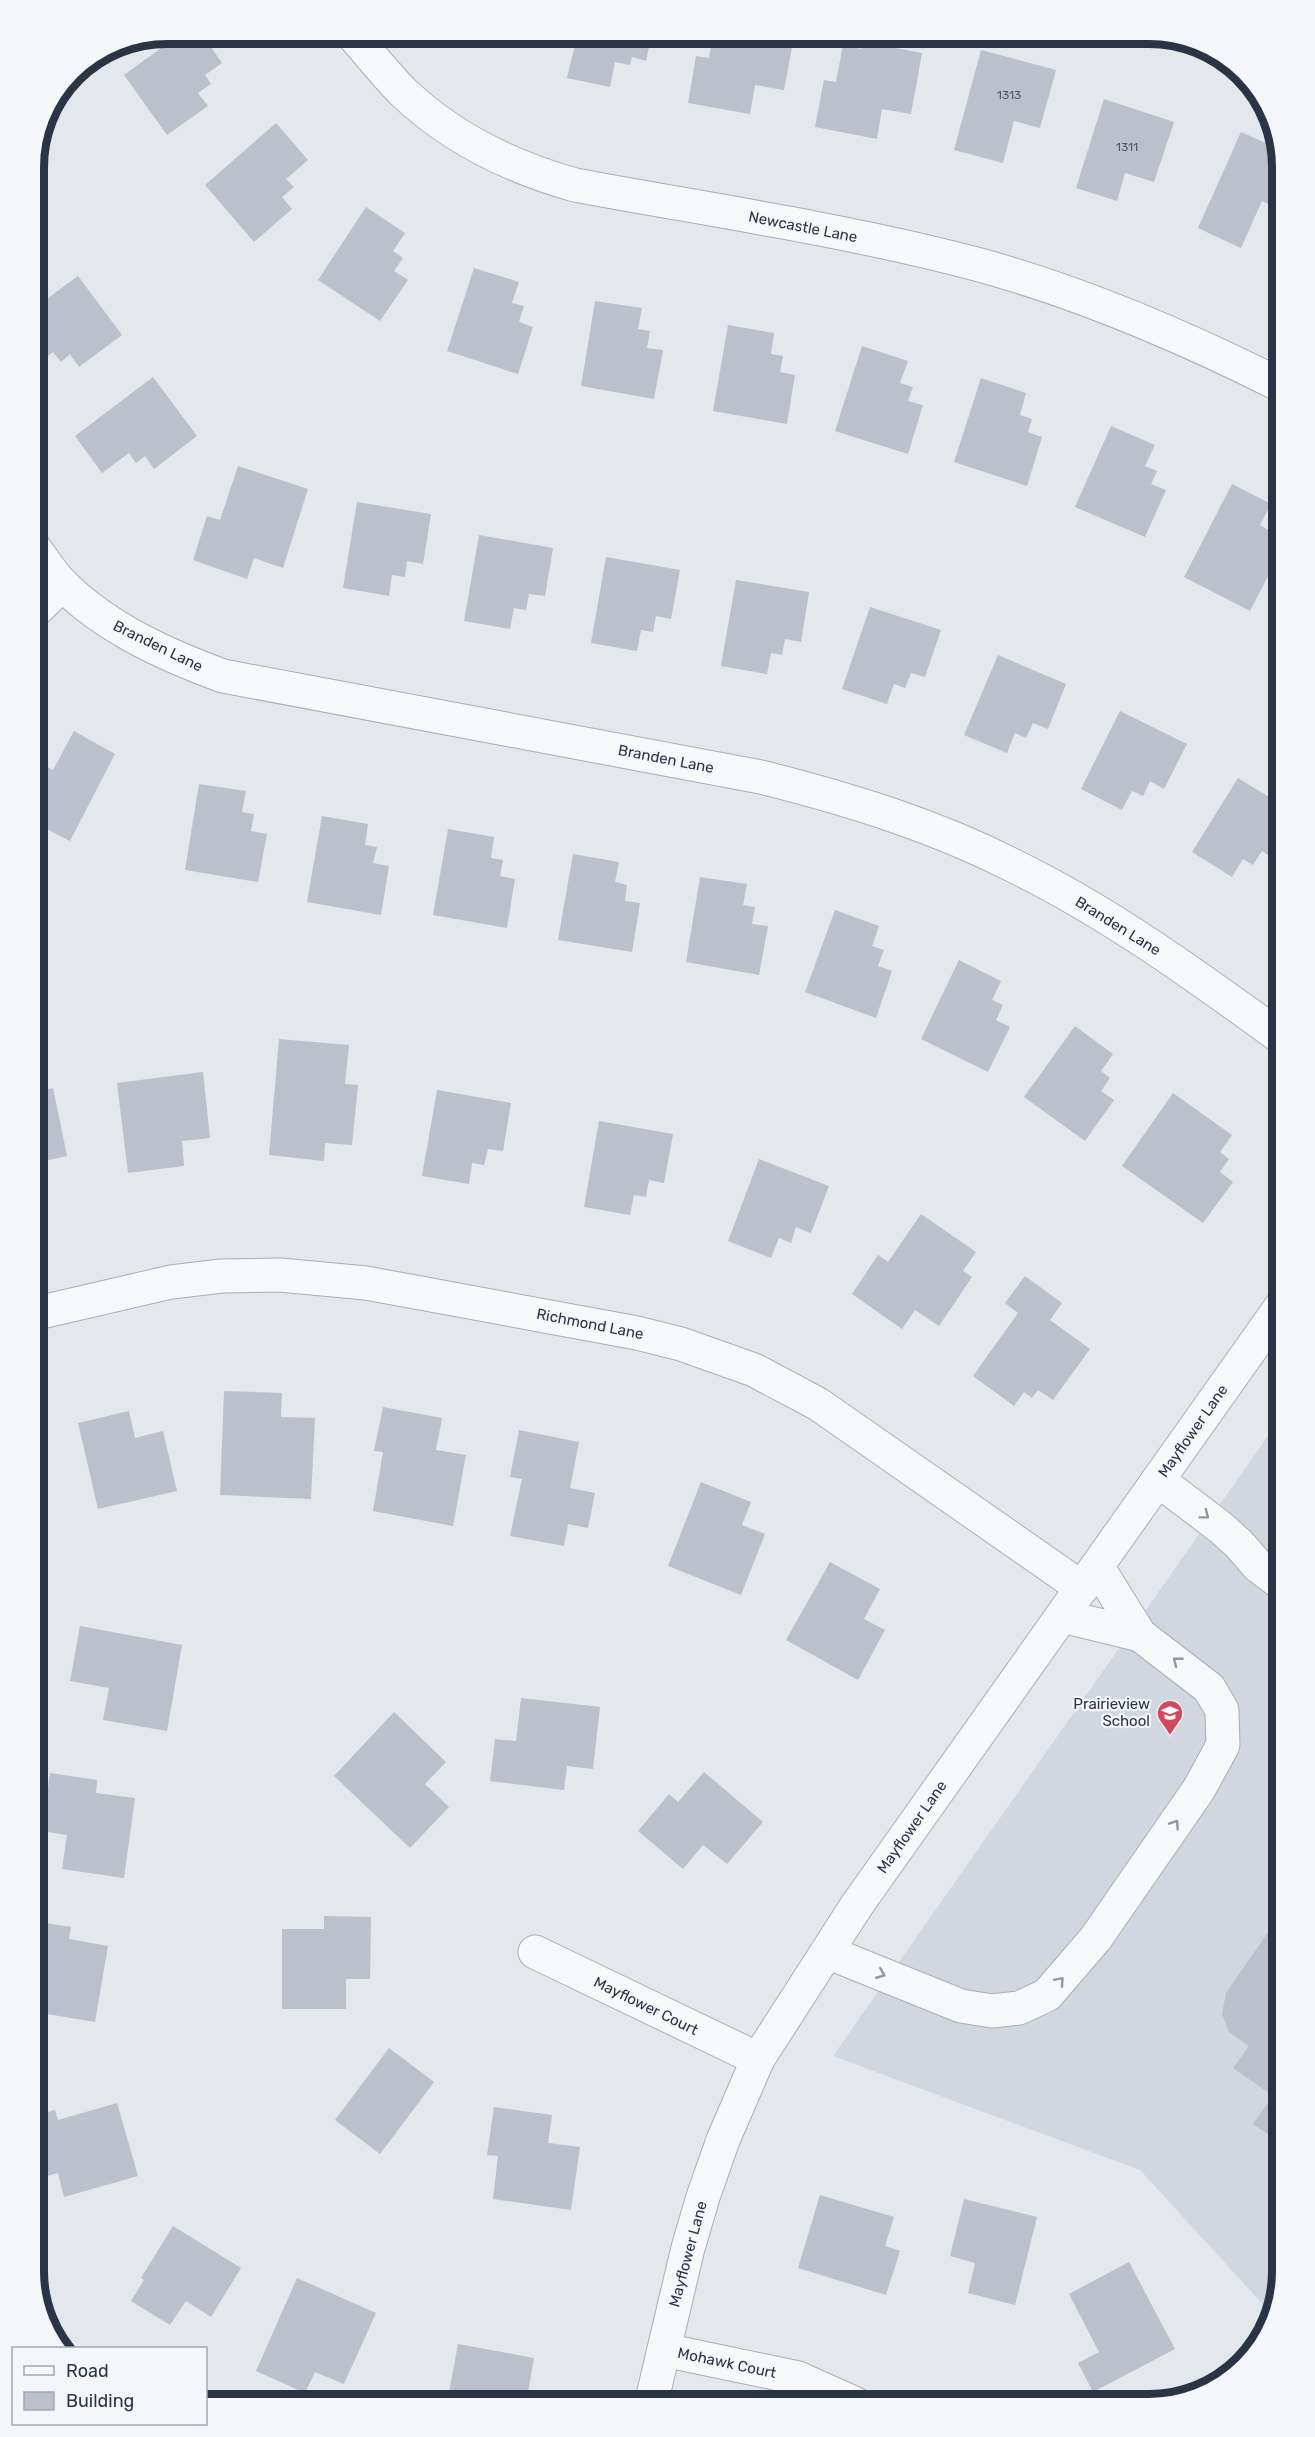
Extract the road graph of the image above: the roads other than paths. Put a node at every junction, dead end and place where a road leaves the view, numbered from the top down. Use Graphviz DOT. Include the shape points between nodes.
graph roads {
  1 [pos="361,44"];
  2 [pos="1272,381"];
  3 [pos="44,561"];
  4 [pos="62,585"];
  5 [pos="44,602"];
  6 [pos="1272,1031"];
  7 [pos="44,1311"];
  8 [pos="1272,1319"];
  9 [pos="1158,1480"];
  10 [pos="1272,1576"];
  11 [pos="1089,1577"];
  12 [pos="1062,1616"];
  13 [pos="1140,1635"];
  14 [pos="535,1952"];
  15 [pos="827,1952"];
  16 [pos="758,2059"];
  17 [pos="664,2350"];
  18 [pos="654,2394"];
  19 [pos="833,2394"];
  1 -- 2 [label="street, Newcastle Lane" via="401,90 438,121 500,159 540,175 575,185 910,247 982,266 1145,322"];
  3 -- 4 [label="street, Branden Lane"];
  4 -- 5 [label="street"];
  4 -- 6 [label="street, Branden Lane" via="103,618 144,642 223,676 761,777 920,824 1014,865 1104,915"];
  7 -- 11 [label="street, Richmond Lane" via="171,1282 280,1275 366,1283 681,1344 754,1370 818,1404"];
  8 -- 9 [label="street, Mayflower Lane"];
  9 -- 10 [label="street, one-way" via="1220,1527"];
  9 -- 11 [label="street, Mayflower Lane"];
  11 -- 12 [label="street, Mayflower Lane"];
  11 -- 13 [label="street"];
  12 -- 13 [label="street"];
  12 -- 15 [label="street, Mayflower Lane"];
  15 -- 13 [label="street, one-way" via="961,2006 992,2011 1019,2008 1047,1995 1096,1938 1199,1789 1223,1745 1221,1710 1209,1688"];
  14 -- 16 [label="street, Mayflower Court"];
  15 -- 16 [label="street, Mayflower Lane"];
  16 -- 17 [label="street, Mayflower Lane" via="703,2197"];
  17 -- 18 [label="street, Mayflower Lane"];
  17 -- 19 [label="street, Mohawk Court" via="798,2378"];
}
